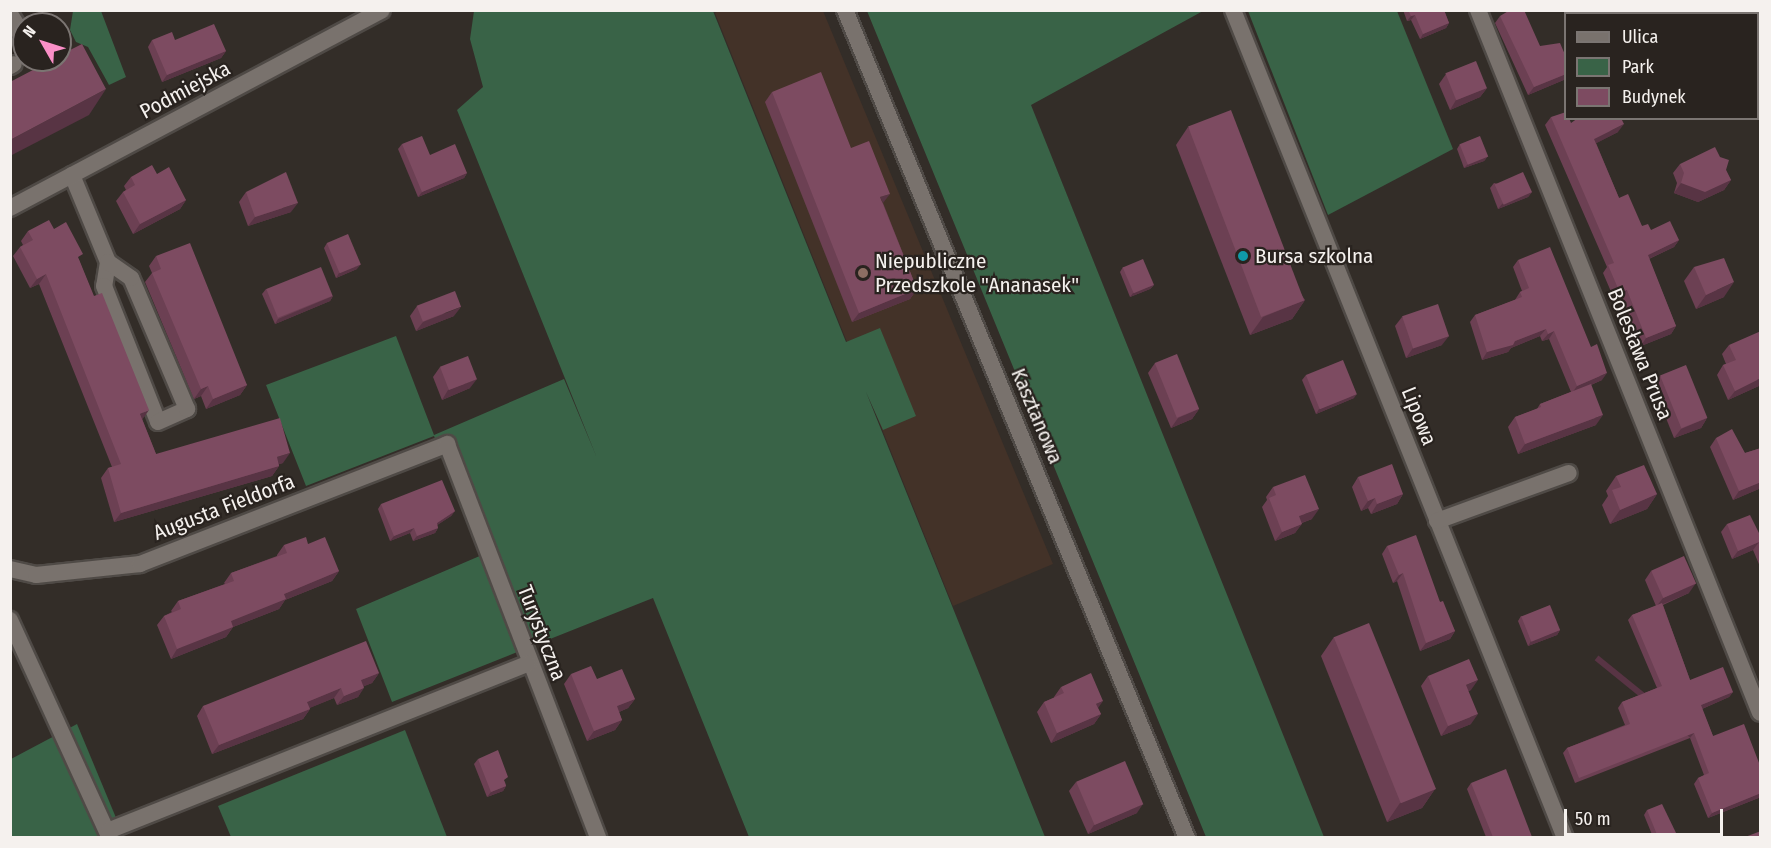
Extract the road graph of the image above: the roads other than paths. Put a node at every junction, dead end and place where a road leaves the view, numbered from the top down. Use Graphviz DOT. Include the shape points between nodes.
graph roads {
  1 [pos="381,10"];
  2 [pos="845,10"];
  3 [pos="1233,10"];
  4 [pos="1478,10"];
  5 [pos="10,14"];
  6 [pos="10,29"];
  7 [pos="72,176"];
  8 [pos="10,208"];
  9 [pos="108,262"];
  10 [pos="447,444"];
  11 [pos="1569,473"];
  12 [pos="1437,521"];
  13 [pos="10,569"];
  14 [pos="10,620"];
  15 [pos="528,664"];
  16 [pos="1761,713"];
  17 [pos="110,834"];
  18 [pos="598,837"];
  19 [pos="1187,837"];
  20 [pos="1565,837"];
  1 -- 7 [label="street, Podmiejska"];
  2 -- 19 [label="street, Kasztanowa"];
  3 -- 12 [label="street, Lipowa"];
  4 -- 16 [label="street, Bolesława Prusa"];
  5 -- 6 [label="street" via="16,25"];
  7 -- 8 [label="street, Podmiejska"];
  7 -- 9 [label="street"];
  9 -- 9 [label="street" via="131,278 187,409 158,422 104,286"];
  10 -- 13 [label="street, Augusta Fieldorfa" via="140,564 36,575"];
  10 -- 15 [label="street, Turystyczna"];
  11 -- 12 [label="street"];
  12 -- 20 [label="street, Lipowa"];
  14 -- 17 [label="street"];
  15 -- 17 [label="street"];
  15 -- 18 [label="street, Turystyczna"];
}
